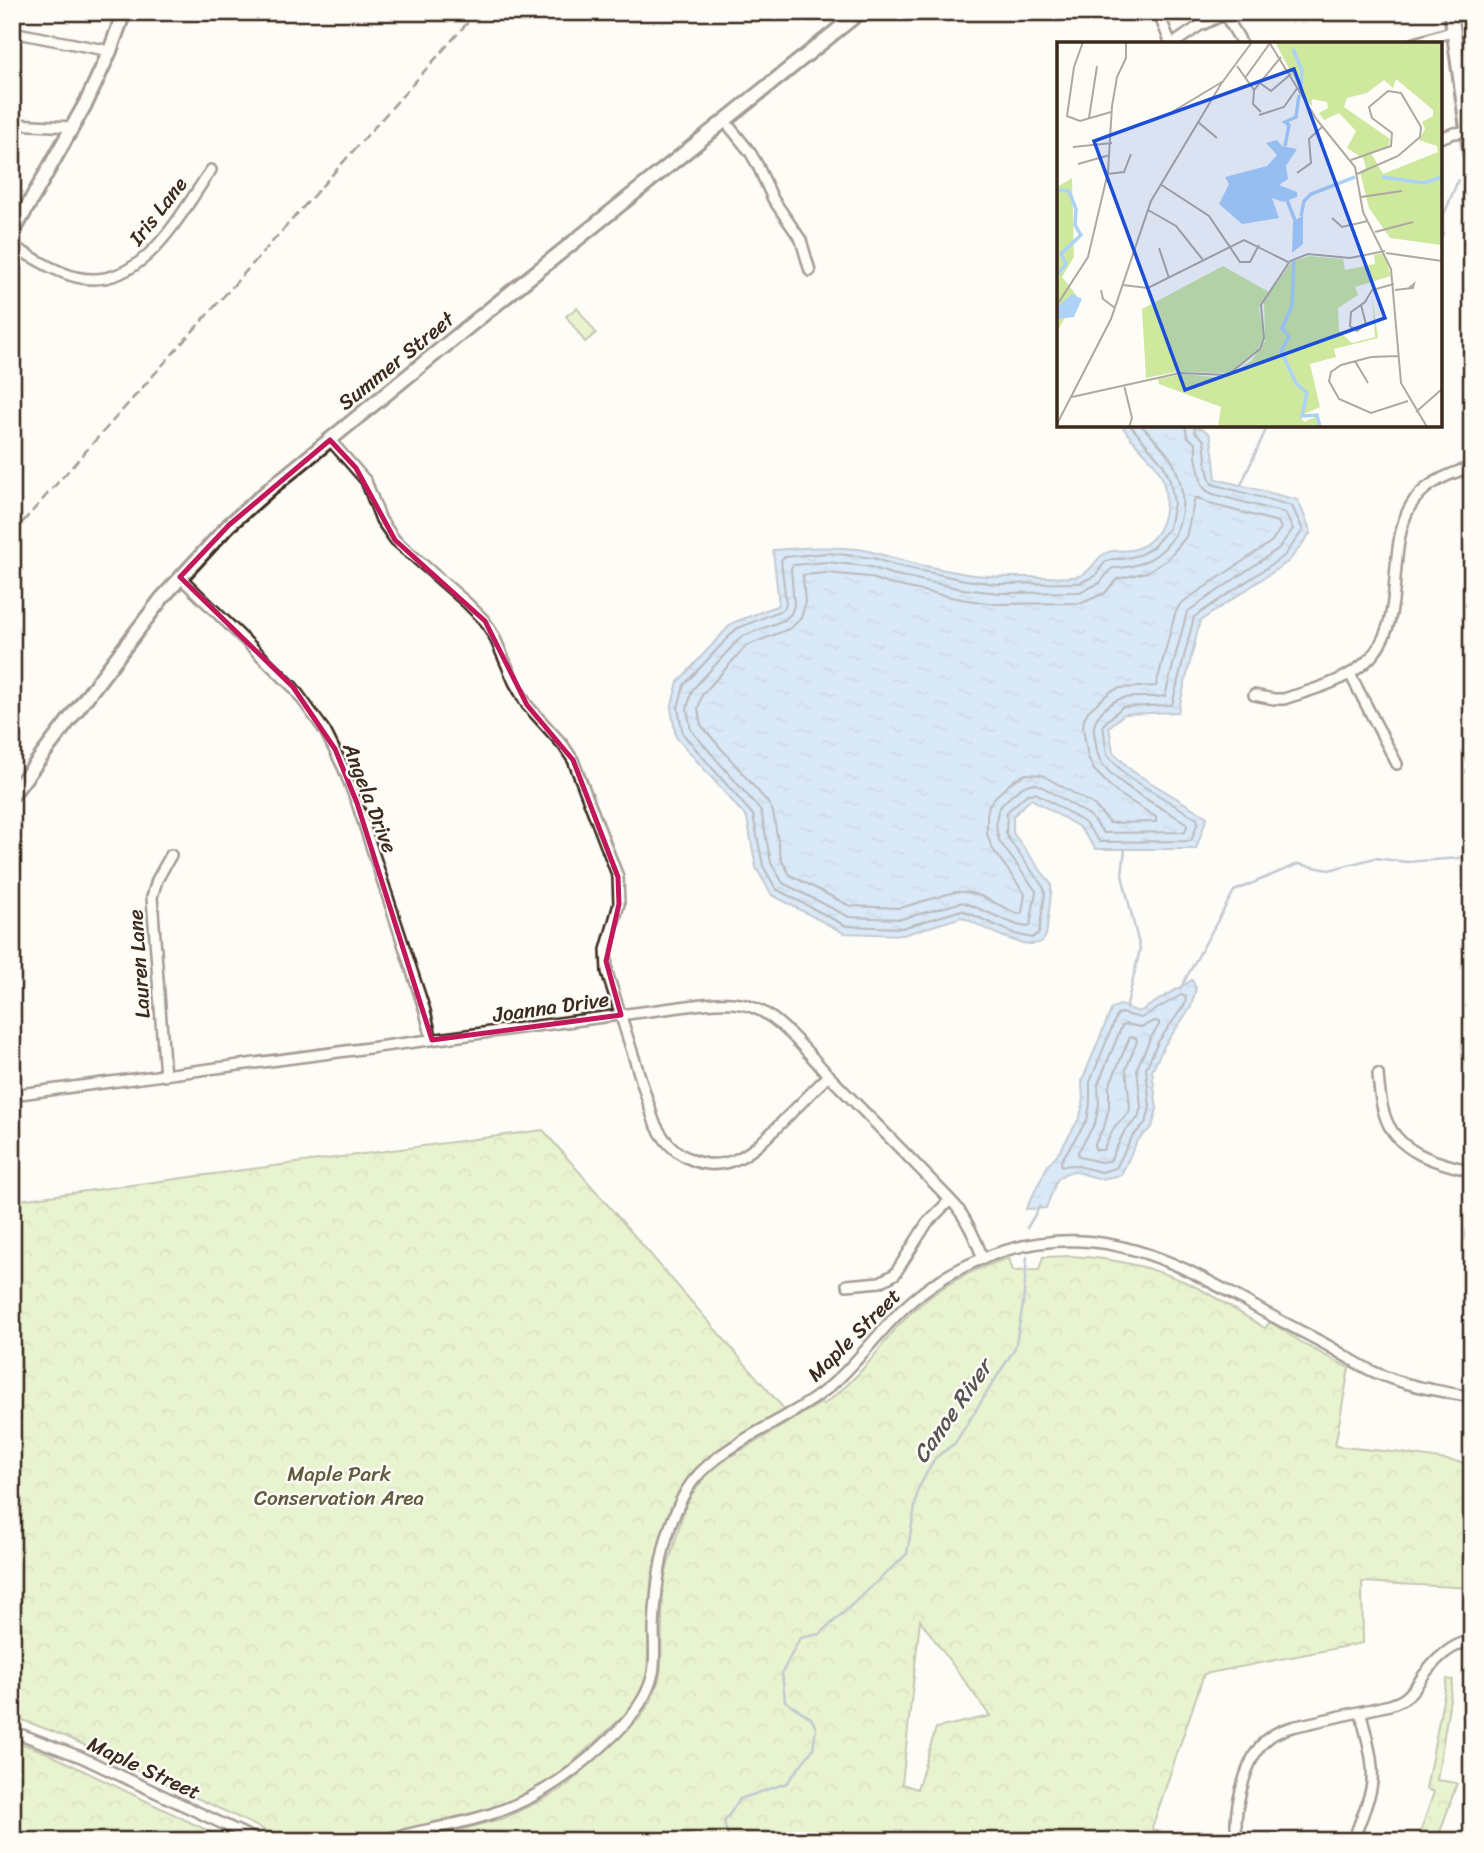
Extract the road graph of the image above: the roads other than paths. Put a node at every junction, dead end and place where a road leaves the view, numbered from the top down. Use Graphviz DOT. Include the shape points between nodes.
graph roads {
  1 [pos="124,12"];
  2 [pos="860,12"];
  3 [pos="1158,12"];
  4 [pos="1451,12"];
  5 [pos="1228,14"];
  6 [pos="1454,31"];
  7 [pos="12,32"];
  8 [pos="1171,42"];
  9 [pos="1175,42"];
  10 [pos="1241,42"];
  11 [pos="1418,42"];
  12 [pos="110,51"];
  13 [pos="725,121"];
  14 [pos="12,124"];
  15 [pos="73,127"];
  16 [pos="1467,132"];
  17 [pos="1442,137"];
  18 [pos="1472,165"];
  19 [pos="211,170"];
  20 [pos="12,234"];
  21 [pos="12,246"];
  22 [pos="810,271"];
  23 [pos="330,440"];
  24 [pos="1472,467"];
  25 [pos="180,577"];
  26 [pos="1350,674"];
  27 [pos="1254,695"];
  28 [pos="1398,764"];
  29 [pos="12,795"];
  30 [pos="172,855"];
  31 [pos="621,1015"];
  32 [pos="432,1040"];
  33 [pos="1378,1074"];
  34 [pos="165,1076"];
  35 [pos="829,1076"];
  36 [pos="12,1095"];
  37 [pos="1472,1171"];
  38 [pos="950,1200"];
  39 [pos="983,1259"];
  40 [pos="847,1284"];
  41 [pos="1472,1397"];
  42 [pos="1472,1640"];
  43 [pos="1361,1713"];
  44 [pos="12,1731"];
  45 [pos="259,1841"];
  46 [pos="379,1841"];
  47 [pos="1238,1841"];
  48 [pos="1353,1841"];
  1 -- 12 [label="main road"];
  2 -- 13 [label="main road, Summer Street"];
  3 -- 8 [label="street"];
  4 -- 6 [label="main road"];
  5 -- 9 [label="street"];
  5 -- 10 [label="street"];
  6 -- 11 [label="street"];
  6 -- 16 [label="main road"];
  7 -- 12 [label="street"];
  12 -- 15 [label="main road"];
  13 -- 22 [label="street" via="750,152 802,240"];
  13 -- 23 [label="main road, Summer Street"];
  14 -- 15 [label="street"];
  15 -- 20 [label="main road"];
  16 -- 17 [label="street"];
  16 -- 18 [label="main road"];
  19 -- 21 [label="street, Iris Lane" via="157,245 120,273 73,276"];
  23 -- 25 [label="main road, Summer Street" via="239,516"];
  23 -- 31 [label="street" via="366,481 395,540 485,621 520,694 575,765 618,877 619,904 606,961"];
  24 -- 26 [label="street" via="1435,481 1409,510 1401,528 1386,632 1371,658"];
  25 -- 29 [label="main road, Summer Street"];
  25 -- 32 [label="street, Angela Drive" via="293,687 335,749 357,803"];
  26 -- 27 [label="street" via="1284,699"];
  26 -- 28 [label="street"];
  30 -- 34 [label="street, Lauren Lane" via="152,897"];
  31 -- 32 [label="street, Joanna Drive"];
  31 -- 35 [label="street, Joanna Drive" via="723,1002 745,1005 775,1020"];
  31 -- 35 [label="street" via="661,1135 672,1148 698,1162 723,1164 740,1158"];
  32 -- 34 [label="street, Joanna Drive"];
  33 -- 37 [label="street" via="1387,1121 1410,1150"];
  34 -- 36 [label="street, Joanna Drive"];
  35 -- 38 [label="street, Joanna Drive"];
  38 -- 39 [label="street, Joanna Drive" via="966,1219"];
  38 -- 40 [label="street" via="926,1223 895,1274 880,1282"];
  39 -- 41 [label="street, Maple Street" via="1051,1242 1104,1243 1132,1249 1206,1280 1371,1371"];
  39 -- 46 [label="street, Maple Street" via="920,1294 832,1385 700,1472 686,1492 660,1566 649,1688 607,1742 568,1776 508,1808"];
  42 -- 43 [label="street" via="1440,1656 1405,1698"];
  43 -- 47 [label="street" via="1292,1727 1264,1742 1250,1763 1237,1805"];
  43 -- 48 [label="street" via="1372,1777"];
  44 -- 45 [label="street, Maple Street" via="81,1757"];
}
